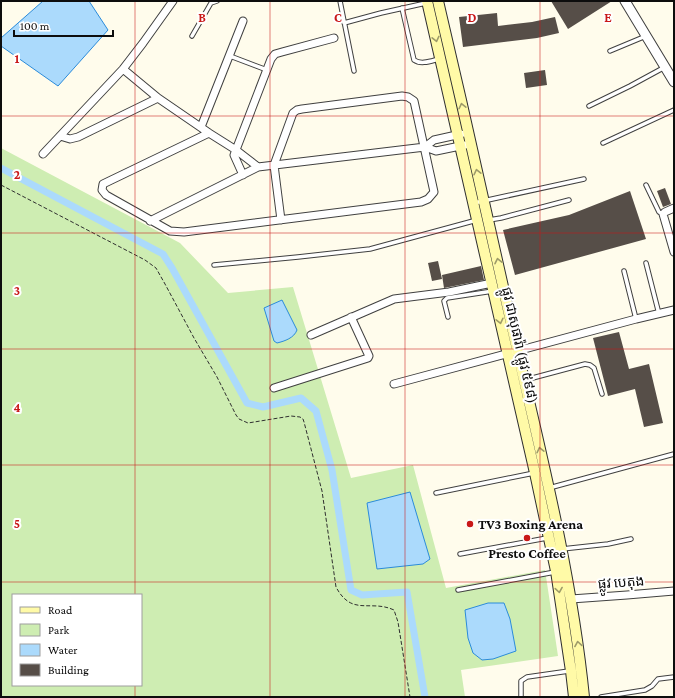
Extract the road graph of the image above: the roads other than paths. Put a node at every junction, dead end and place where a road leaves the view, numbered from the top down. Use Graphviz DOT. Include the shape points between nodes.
graph roads {
  1 [pos="173,1"];
  2 [pos="217,1"];
  3 [pos="340,1"];
  4 [pos="438,1"];
  5 [pos="625,1"];
  6 [pos="428,2"];
  7 [pos="402,8"];
  8 [pos="243,21"];
  9 [pos="344,23"];
  10 [pos="192,36"];
  11 [pos="646,36"];
  12 [pos="334,38"];
  13 [pos="610,51"];
  14 [pos="230,56"];
  15 [pos="441,59"];
  16 [pos="665,67"];
  17 [pos="123,69"];
  18 [pos="267,70"];
  19 [pos="354,71"];
  20 [pos="674,82"];
  21 [pos="158,98"];
  22 [pos="589,106"];
  23 [pos="674,110"];
  24 [pos="201,128"];
  25 [pos="208,133"];
  26 [pos="464,134"];
  27 [pos="60,136"];
  28 [pos="603,143"];
  29 [pos="471,144"];
  30 [pos="461,146"];
  31 [pos="424,147"];
  32 [pos="236,150"];
  33 [pos="43,154"];
  34 [pos="274,165"];
  35 [pos="258,167"];
  36 [pos="243,175"];
  37 [pos="584,179"];
  38 [pos="646,186"];
  39 [pos="569,200"];
  40 [pos="479,202"];
  41 [pos="674,208"];
  42 [pos="663,214"];
  43 [pos="281,220"];
  44 [pos="478,220"];
  45 [pos="150,221"];
  46 [pos="488,221"];
  47 [pos="493,241"];
  48 [pos="483,243"];
  49 [pos="674,252"];
  50 [pos="646,262"];
  51 [pos="214,265"];
  52 [pos="624,271"];
  53 [pos="493,287"];
  54 [pos="674,310"];
  55 [pos="659,314"];
  56 [pos="351,317"];
  57 [pos="448,317"];
  58 [pos="636,319"];
  59 [pos="311,335"];
  60 [pos="513,352"];
  61 [pos="524,380"];
  62 [pos="394,384"];
  63 [pos="274,388"];
  64 [pos="602,394"];
  65 [pos="674,454"];
  66 [pos="535,472"];
  67 [pos="549,488"];
  68 [pos="436,493"];
  69 [pos="548,512"];
  70 [pos="548,538"];
  71 [pos="631,539"];
  72 [pos="561,549"];
  73 [pos="460,554"];
  74 [pos="556,572"];
  75 [pos="458,590"];
  76 [pos="674,590"];
  77 [pos="571,598"];
  78 [pos="576,670"];
  79 [pos="674,676"];
  80 [pos="521,697"];
  81 [pos="574,697"];
  82 [pos="584,697"];
  83 [pos="601,697"];
  1 -- 17 [label="street"];
  2 -- 10 [label="lane" via="211,2"];
  3 -- 9 [label="lane"];
  26 -- 4 [label="main road, ផ្លូវ ជាសុផារ៉ា (ផ្លូវ ៥៩៨), one-way"];
  5 -- 11 [label="street"];
  6 -- 7 [label="lane"];
  6 -- 15 [label="main road, ផ្លូវ ជាសុផារ៉ា (ផ្លូវ ៥៩៨), one-way"];
  7 -- 9 [label="lane"];
  7 -- 15 [label="lane" via="414,60 422,63"];
  8 -- 14 [label="street"];
  9 -- 19 [label="lane"];
  11 -- 13 [label="lane"];
  11 -- 16 [label="street"];
  12 -- 18 [label="street" via="275,54"];
  14 -- 18 [label="lane"];
  14 -- 24 [label="street"];
  15 -- 26 [label="main road, ផ្លូវ ជាសុផារ៉ា (ផ្លូវ ៥៩៨)"];
  16 -- 20 [label="street"];
  16 -- 22 [label="lane"];
  17 -- 21 [label="street"];
  17 -- 27 [label="street"];
  18 -- 32 [label="street"];
  21 -- 24 [label="street"];
  21 -- 27 [label="street" via="78,137 70,139"];
  23 -- 28 [label="lane"];
  24 -- 25 [label="street"];
  25 -- 32 [label="street"];
  25 -- 45 [label="street" via="103,184 102,190 106,195"];
  26 -- 29 [label="main road, ផ្លូវ ជាសុផារ៉ា (ផ្លូវ ៥៩៨)"];
  26 -- 30 [label="main road, ផ្លូវ ជាសុផារ៉ា (ផ្លូវ ៥៩៨)"];
  26 -- 31 [label="street" via="434,140"];
  27 -- 33 [label="street"];
  29 -- 30 [label="street"];
  40 -- 29 [label="main road, ផ្លូវ ជាសុផារ៉ា (ផ្លូវ ៥៩៨), one-way"];
  30 -- 31 [label="street" via="436,151"];
  30 -- 40 [label="main road, ផ្លូវ ជាសុផារ៉ា (ផ្លូវ ៥៩៨)"];
  31 -- 34 [label="street"];
  31 -- 34 [label="street" via="414,102 402,96 297,110"];
  31 -- 43 [label="street" via="434,192 428,199"];
  32 -- 35 [label="street"];
  32 -- 36 [label="street" via="234,155"];
  34 -- 35 [label="street"];
  34 -- 43 [label="street"];
  35 -- 36 [label="street"];
  36 -- 45 [label="street"];
  37 -- 40 [label="lane"];
  38 -- 42 [label="lane" via="659,212"];
  39 -- 46 [label="lane"];
  40 -- 44 [label="main road, ផ្លូវ ជាសុផារ៉ា (ផ្លូវ ៥៩៨)"];
  40 -- 46 [label="main road, ផ្លូវ ជាសុផារ៉ា (ផ្លូវ ៥៩៨)"];
  41 -- 42 [label="street"];
  42 -- 49 [label="street"];
  43 -- 45 [label="street" via="184,232 170,231"];
  44 -- 48 [label="main road, ផ្លូវ ជាសុផារ៉ា (ផ្លូវ ៥៩៨)"];
  44 -- 51 [label="lane" via="370,249"];
  46 -- 47 [label="main road, ផ្លូវ ជាសុផារ៉ា (ផ្លូវ ៥៩៨)"];
  47 -- 48 [label="main road"];
  60 -- 47 [label="main road, ផ្លូវ ជាសុផារ៉ា (ផ្លូវ ៥៩៨), one-way"];
  48 -- 53 [label="main road, ផ្លូវ ជាសុផារ៉ា (ផ្លូវ ៥៩៨)"];
  50 -- 55 [label="lane"];
  52 -- 58 [label="lane"];
  53 -- 56 [label="street" via="394,299"];
  53 -- 57 [label="lane" via="447,298 444,301"];
  53 -- 60 [label="main road, ផ្លូវ ជាសុផារ៉ា (ផ្លូវ ៥៩៨), one-way"];
  54 -- 55 [label="street"];
  55 -- 58 [label="street"];
  56 -- 59 [label="street"];
  56 -- 63 [label="street" via="368,358"];
  58 -- 60 [label="street"];
  60 -- 61 [label="main road, ផ្លូវ ជាសុផារ៉ា (ផ្លូវ ៥៩៨)"];
  60 -- 62 [label="street"];
  60 -- 66 [label="main road, ផ្លូវ ជាសុផារ៉ា (ផ្លូវ ៥៩៨)"];
  61 -- 64 [label="lane" via="585,364 594,368"];
  67 -- 61 [label="main road, ផ្លូវ ជាសុផារ៉ា (ផ្លូវ ៥៩៨), one-way"];
  65 -- 67 [label="lane"];
  66 -- 68 [label="lane"];
  66 -- 69 [label="main road, ផ្លូវ ជាសុផារ៉ា (ផ្លូវ ៥៩៨)"];
  67 -- 69 [label="main road, ផ្លូវ ជាសុផារ៉ា (ផ្លូវ ៥៩៨)"];
  69 -- 70 [label="main road, ផ្លូវ ជាសុផារ៉ា (ផ្លូវ ៥៩៨)"];
  69 -- 72 [label="main road, ផ្លូវ ជាសុផារ៉ា (ផ្លូវ ៥៩៨)"];
  70 -- 73 [label="lane"];
  70 -- 74 [label="main road, ផ្លូវ ជាសុផារ៉ា (ផ្លូវ ៥៩៨)"];
  71 -- 72 [label="lane"];
  72 -- 77 [label="main road, ផ្លូវ ជាសុផារ៉ា (ផ្លូវ ៥៩៨)"];
  74 -- 75 [label="lane"];
  74 -- 78 [label="main road, ផ្លូវ ជាសុផារ៉ា (ផ្លូវ ៥៩៨), one-way"];
  76 -- 77 [label="street, ផ្លូវ បេតុង"];
  78 -- 77 [label="main road, ផ្លូវ ជាសុផារ៉ា (ផ្លូវ ៥៩៨), one-way"];
  78 -- 80 [label="lane" via="527,677 520,681"];
  78 -- 81 [label="main road, ផ្លូវ ជាសុផារ៉ា (ផ្លូវ ៥៩៨)"];
  78 -- 82 [label="main road, ផ្លូវ ជាសុផារ៉ា (ផ្លូវ ៥៩៨)"];
  79 -- 83 [label="lane" via="658,679 645,690"];
}
